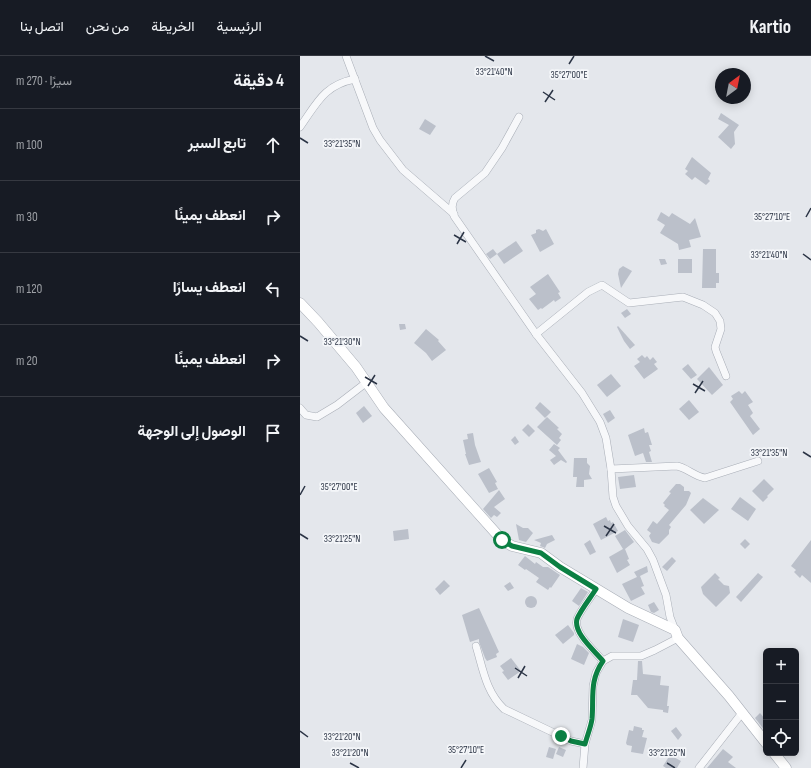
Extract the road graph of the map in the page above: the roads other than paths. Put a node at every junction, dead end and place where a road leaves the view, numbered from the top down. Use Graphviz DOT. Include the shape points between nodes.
graph roads {
  1 [pos="346,56"];
  2 [pos="355,79"];
  3 [pos="519,117"];
  4 [pos="300,127"];
  5 [pos="454,214"];
  6 [pos="300,303"];
  7 [pos="536,334"];
  8 [pos="726,376"];
  9 [pos="367,382"];
  10 [pos="300,408"];
  11 [pos="758,461"];
  12 [pos="611,469"];
  13 [pos="596,589"];
  14 [pos="676,634"];
  15 [pos="476,646"];
  16 [pos="603,661"];
  17 [pos="742,713"];
  18 [pos="763,739"];
  19 [pos="585,744"];
  20 [pos="776,756"];
  21 [pos="583,768"];
  22 [pos="699,768"];
  23 [pos="786,768"];
  1 -- 2 [label="street"];
  2 -- 4 [label="street" via="337,84 328,90"];
  2 -- 5 [label="street" via="374,128 384,146 403,170"];
  3 -- 5 [label="street" via="486,173 452,202"];
  5 -- 7 [label="street"];
  6 -- 9 [label="street"];
  7 -- 8 [label="street" via="588,292 602,285 629,304 683,297 703,305 720,320 721,329 715,347"];
  7 -- 12 [label="street" via="594,411 606,438"];
  9 -- 10 [label="street" via="317,418 306,415"];
  9 -- 13 [label="street" via="388,412 502,540 512,546 541,553"];
  11 -- 12 [label="street" via="705,478 677,466"];
  12 -- 14 [label="street" via="616,506 653,560 666,595"];
  13 -- 14 [label="street"];
  13 -- 16 [label="street" via="579,616 577,625 585,640"];
  14 -- 16 [label="street" via="655,650 641,656 612,656"];
  14 -- 17 [label="street"];
  15 -- 19 [label="street" via="489,690 496,702 504,709 571,741"];
  16 -- 19 [label="street" via="596,673 593,686 592,720"];
  17 -- 18 [label="street"];
  17 -- 22 [label="street"];
  19 -- 21 [label="street"];
  20 -- 23 [label="street"];
}
